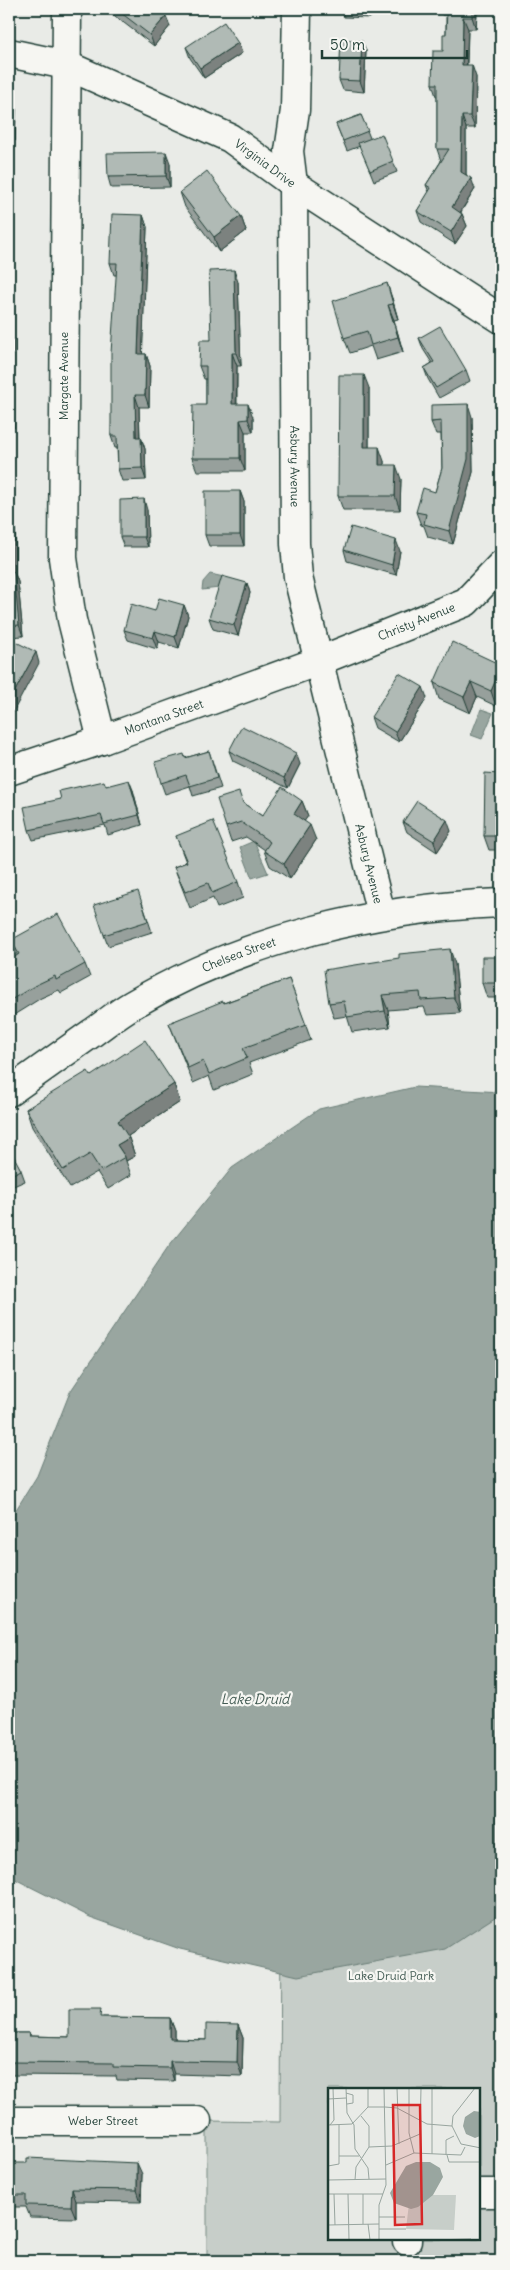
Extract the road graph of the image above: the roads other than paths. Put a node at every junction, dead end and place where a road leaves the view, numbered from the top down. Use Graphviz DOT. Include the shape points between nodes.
graph roads {
  1 [pos="67,9"];
  2 [pos="297,9"];
  3 [pos="9,53"];
  4 [pos="66,65"];
  5 [pos="293,184"];
  6 [pos="501,319"];
  7 [pos="496,581"];
  8 [pos="319,662"];
  9 [pos="102,740"];
  10 [pos="9,771"];
  11 [pos="501,903"];
  12 [pos="381,914"];
  13 [pos="9,1092"];
  14 [pos="9,2121"];
  15 [pos="197,2121"];
  16 [pos="480,2193"];
  17 [pos="501,2193"];
  1 -- 4 [label="street, Margate Avenue"];
  2 -- 5 [label="street, Asbury Avenue" via="295,110 289,151"];
  3 -- 4 [label="street, Virginia Drive"];
  4 -- 5 [label="street, Virginia Drive" via="230,138"];
  4 -- 9 [label="street, Margate Avenue" via="63,558 72,620"];
  5 -- 6 [label="street, Virginia Drive"];
  5 -- 8 [label="street, Asbury Avenue" via="295,544 298,577"];
  7 -- 8 [label="street, Christy Avenue" via="466,602"];
  8 -- 9 [label="street, Montana Street"];
  8 -- 12 [label="street, Asbury Avenue"];
  9 -- 10 [label="street, Montana Street"];
  11 -- 12 [label="street, Chelsea Street"];
  12 -- 13 [label="street, Chelsea Street" via="304,932 193,973 131,1005"];
  14 -- 15 [label="street, Weber Street"];
  16 -- 17 [label="street"];
}
